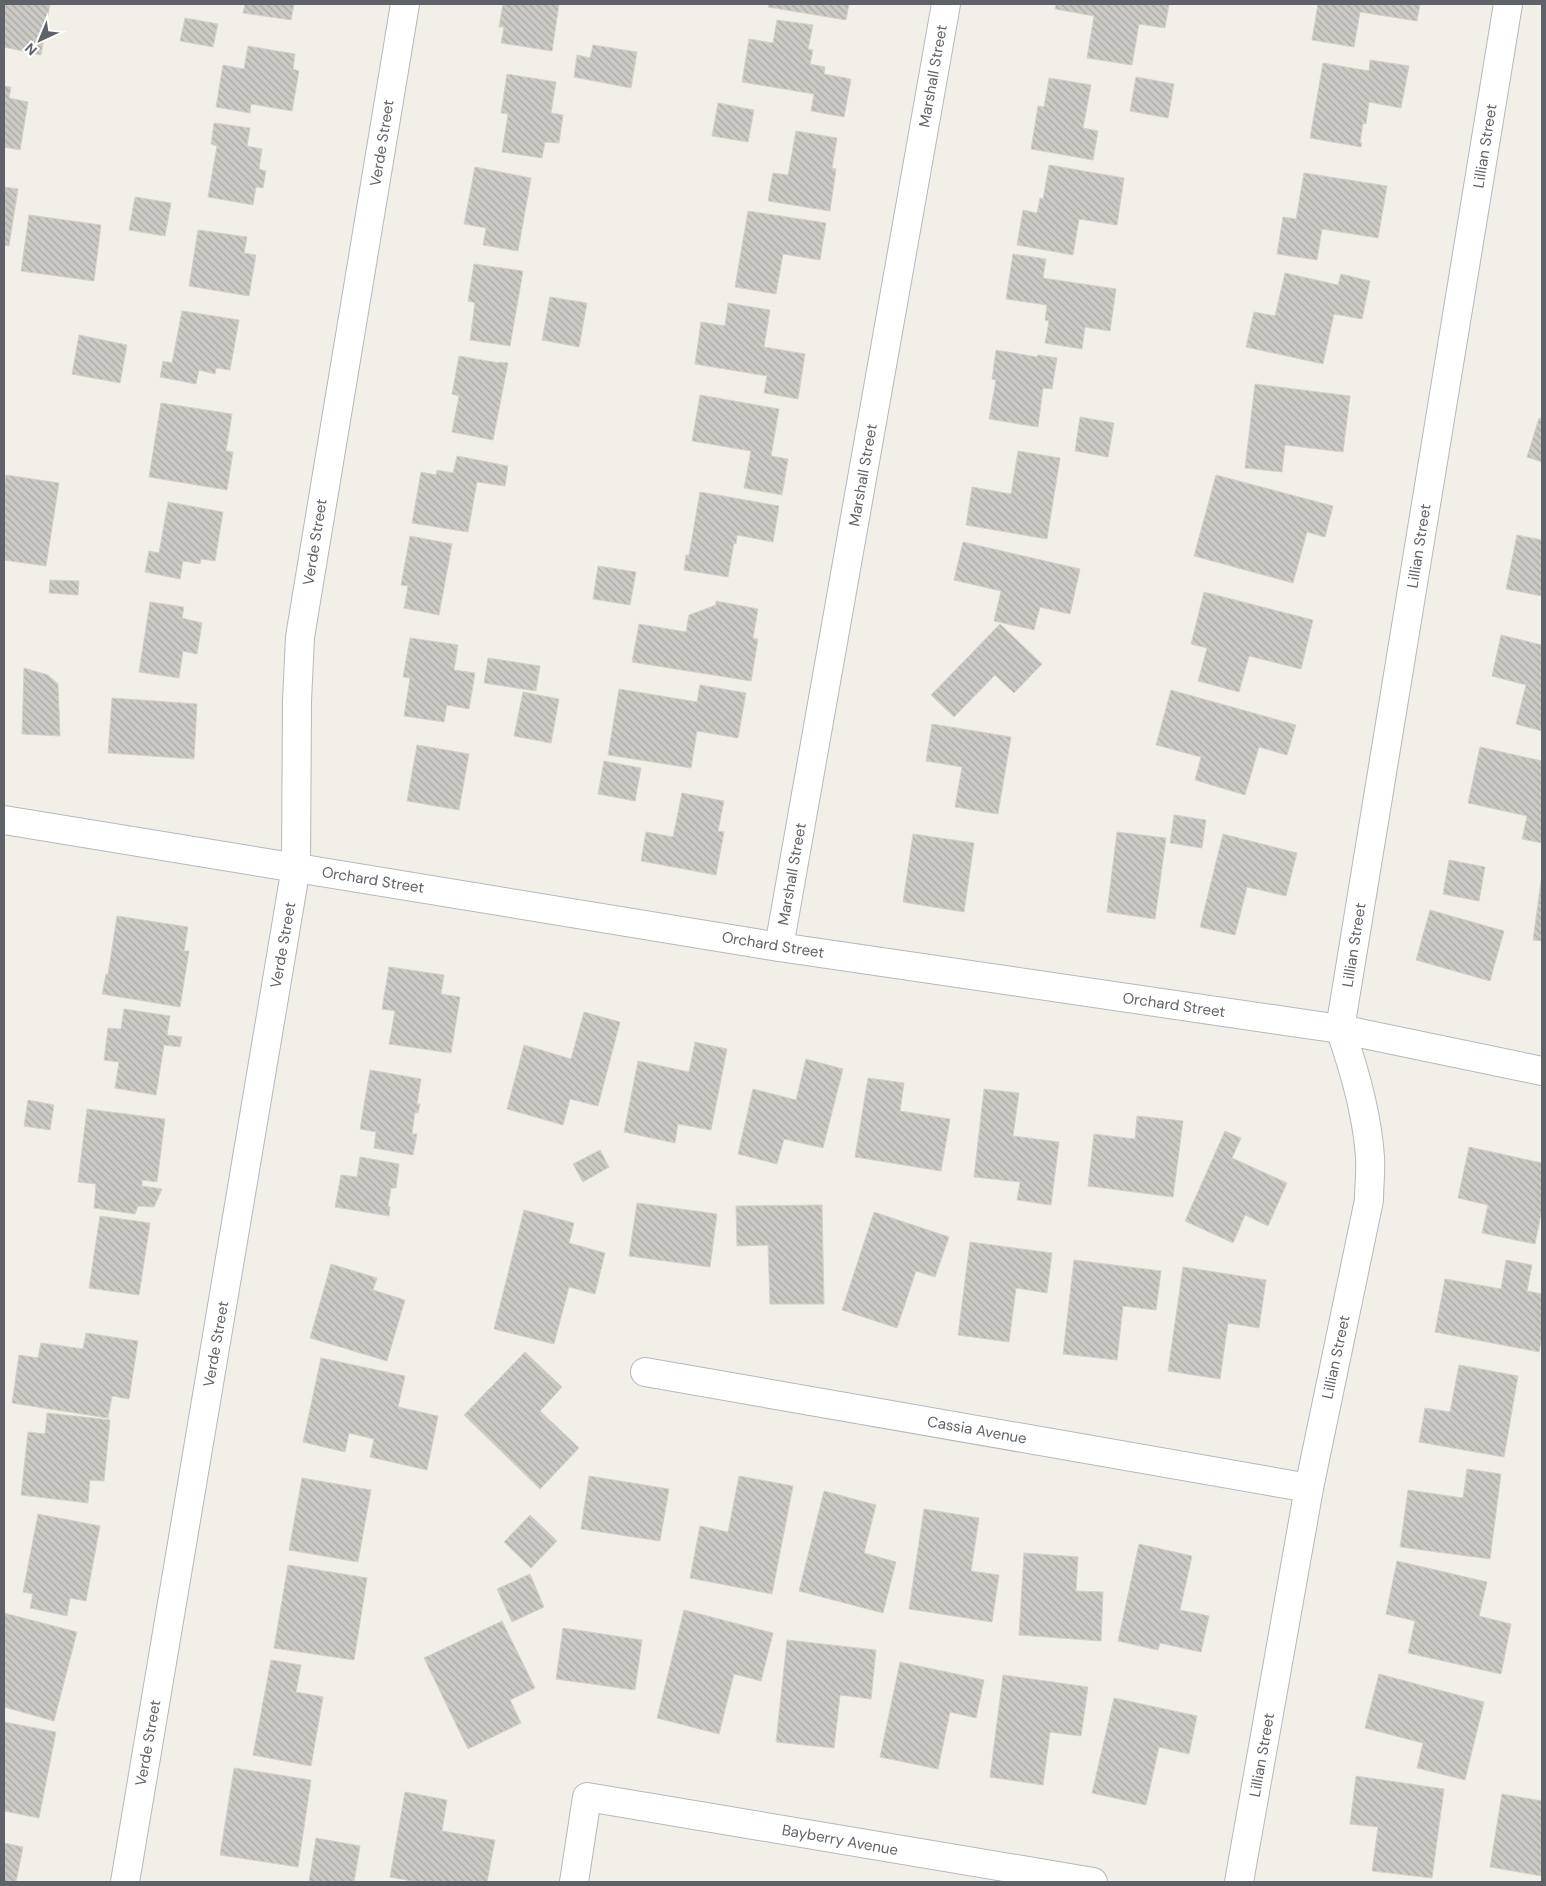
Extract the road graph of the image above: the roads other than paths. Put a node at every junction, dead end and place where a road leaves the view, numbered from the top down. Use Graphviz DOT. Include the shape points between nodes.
graph roads {
  1 [pos="405,4"];
  2 [pos="946,4"];
  3 [pos="1508,4"];
  4 [pos="4,820"];
  5 [pos="296,867"];
  6 [pos="779,947"];
  7 [pos="1340,1029"];
  8 [pos="1542,1071"];
  9 [pos="645,1372"];
  10 [pos="1310,1488"];
  11 [pos="125,1882"];
  12 [pos="574,1882"];
  13 [pos="1093,1882"];
  14 [pos="1239,1882"];
  1 -- 5 [label="street, Verde Street" via="300,637"];
  2 -- 6 [label="street, Marshall Street"];
  3 -- 7 [label="street, Lillian Street"];
  4 -- 5 [label="street, Orchard Street"];
  5 -- 6 [label="street, Orchard Street"];
  5 -- 11 [label="street, Verde Street"];
  6 -- 7 [label="street, Orchard Street"];
  7 -- 8 [label="street, Orchard Street"];
  7 -- 10 [label="street, Lillian Street" via="1364,1114 1370,1158 1369,1200"];
  9 -- 10 [label="street, Cassia Avenue"];
  10 -- 14 [label="street, Lillian Street"];
  12 -- 13 [label="street, Bayberry Avenue" via="587,1797"];
}
